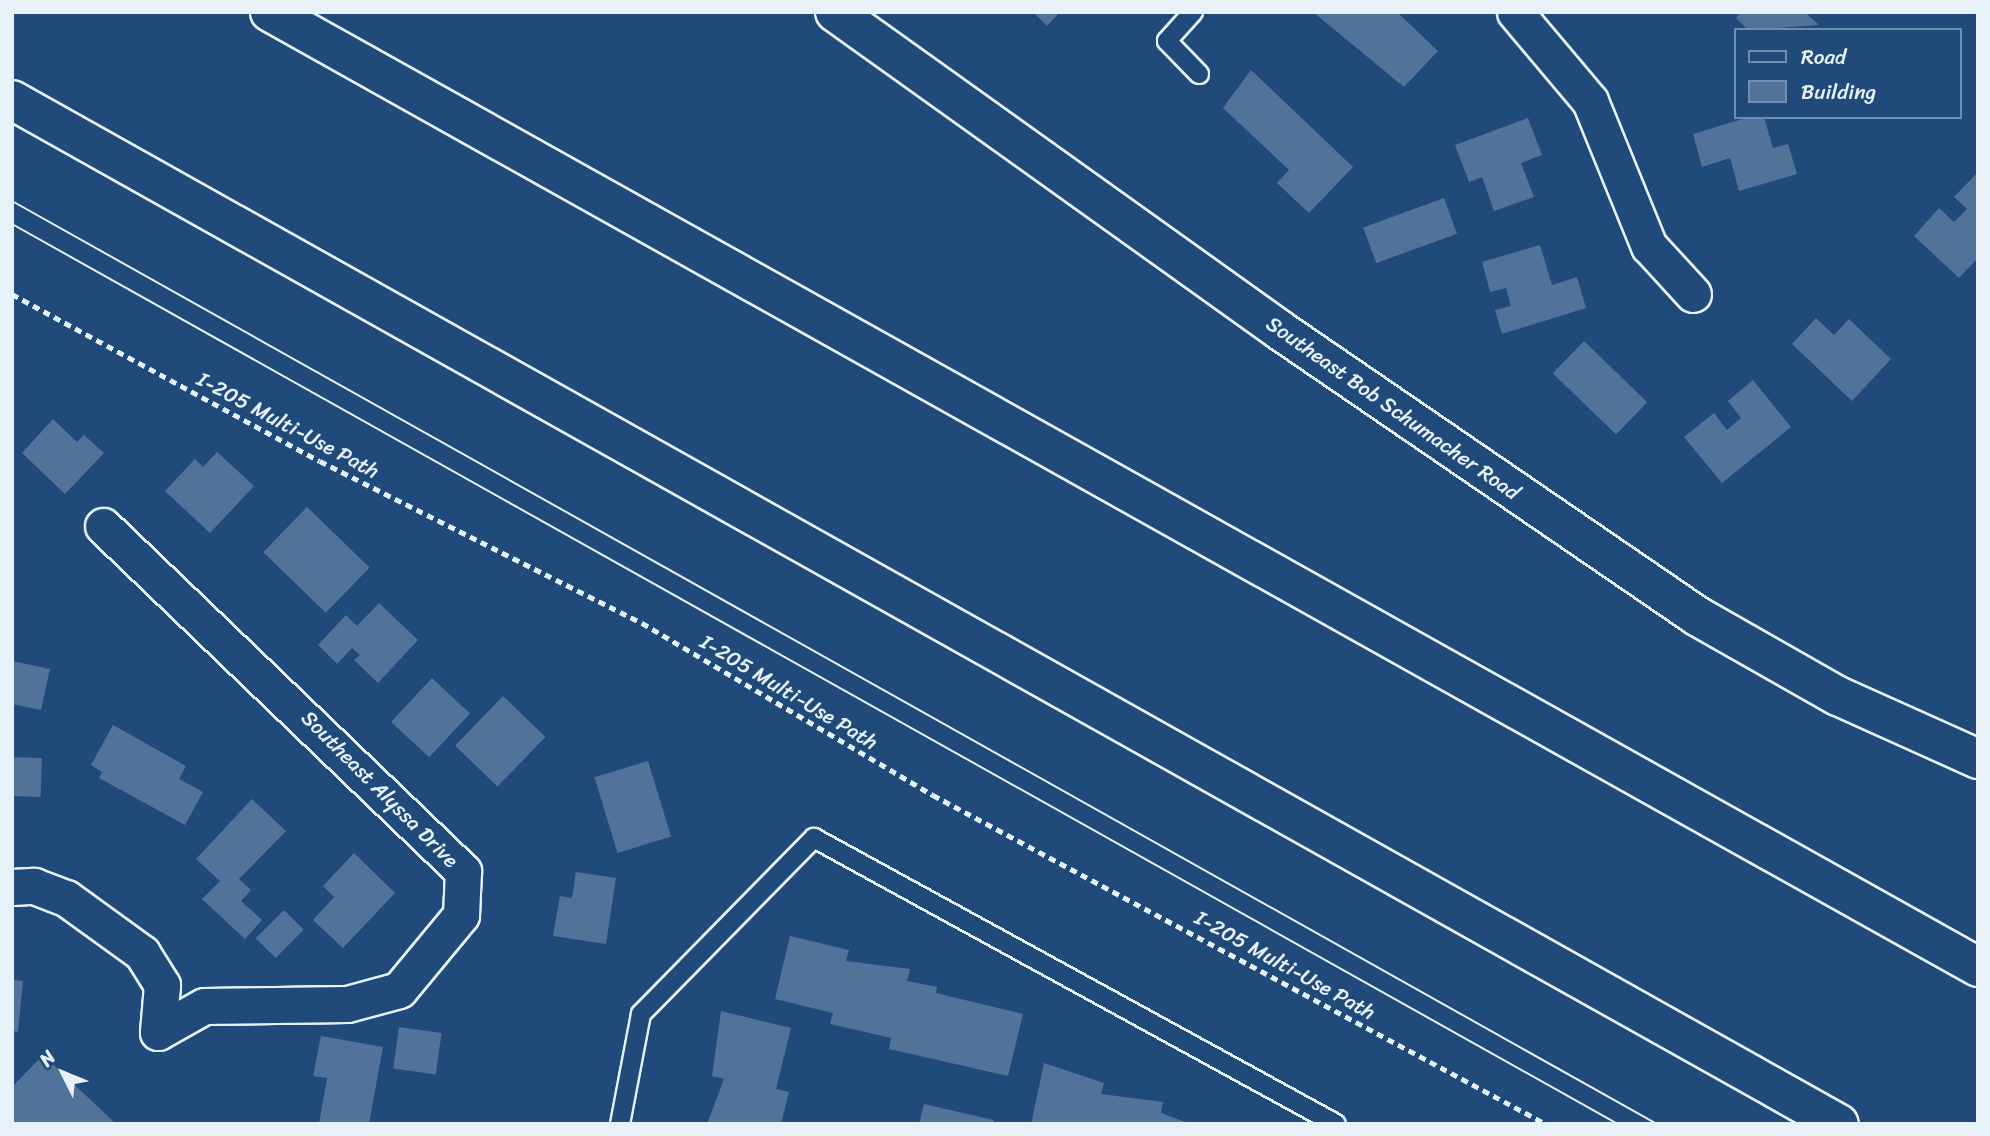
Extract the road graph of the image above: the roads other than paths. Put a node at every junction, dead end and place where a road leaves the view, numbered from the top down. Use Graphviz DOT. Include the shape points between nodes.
graph roads {
  1 [pos="270,12"];
  2 [pos="835,12"];
  3 [pos="1193,12"];
  4 [pos="1515,12"];
  5 [pos="1199,74"];
  6 [pos="12,100"];
  7 [pos="1693,294"];
  8 [pos="103,526"];
  9 [pos="1978,759"];
  10 [pos="12,887"];
  11 [pos="1978,967"];
  12 [pos="620,1124"];
  13 [pos="1336,1124"];
  14 [pos="1839,1124"];
  1 -- 11 [label="main road"];
  2 -- 9 [label="main road, Southeast Bob Schumacher Road" via="1281,331 1698,616 1838,696"];
  3 -- 5 [label="lane" via="1167,41"];
  4 -- 7 [label="street" via="1590,101 1650,246"];
  6 -- 14 [label="main road"];
  8 -- 10 [label="street, Southeast Alyssa Drive" via="463,871 461,915 399,990 347,1004 204,1006 158,1032 162,985 142,953 66,898 34,886"];
  12 -- 13 [label="lane" via="641,1014 814,838"];
}
